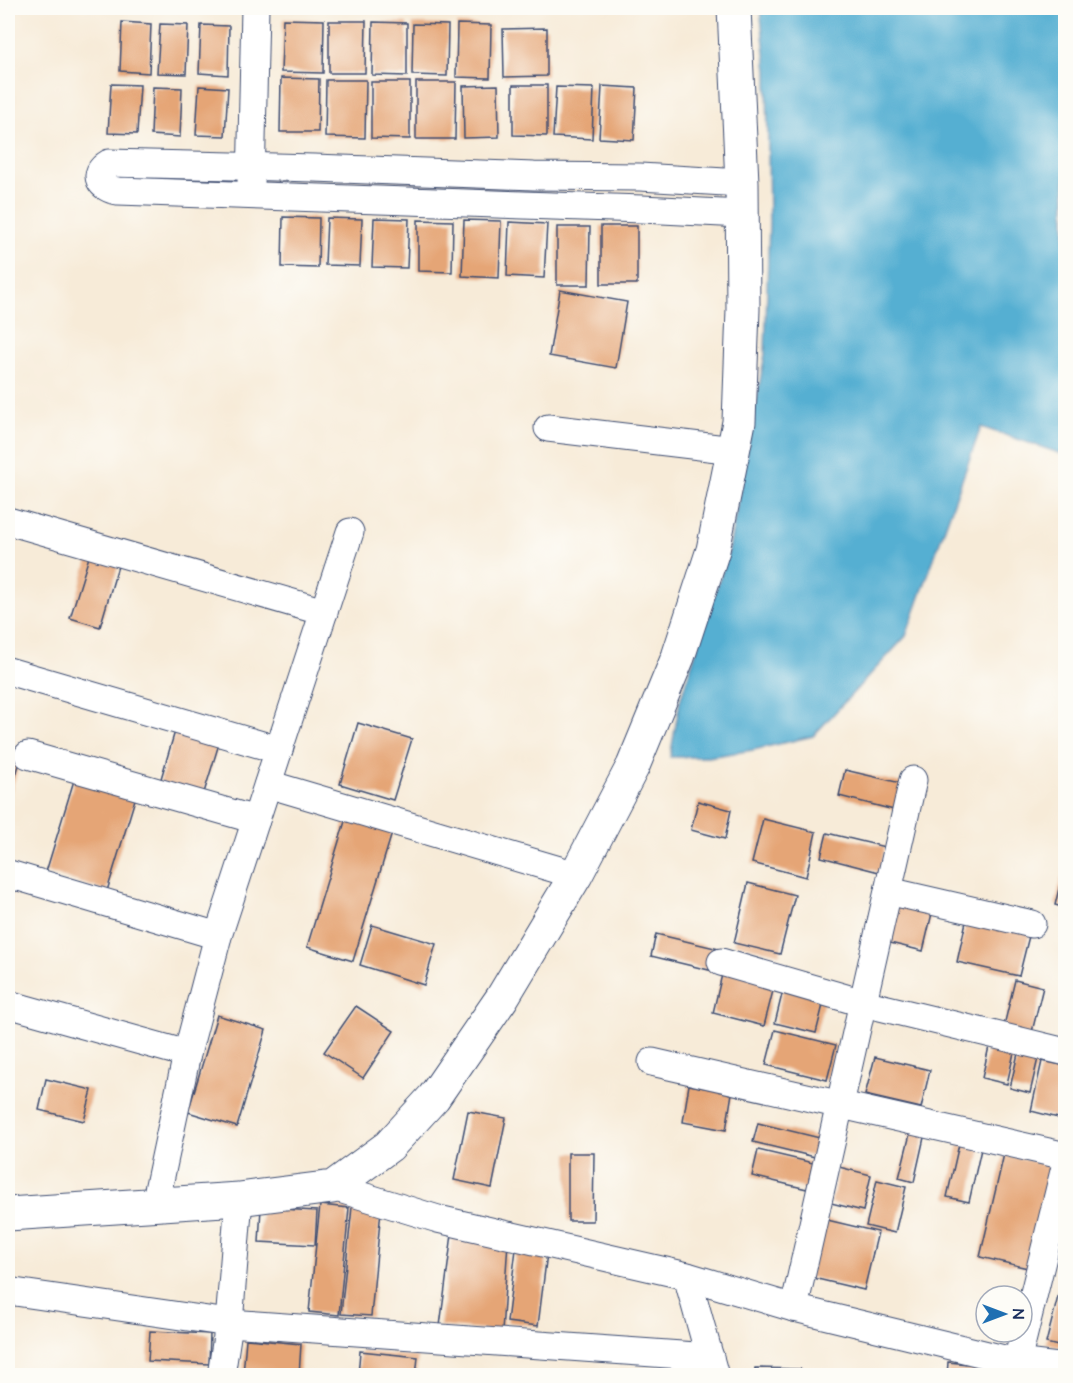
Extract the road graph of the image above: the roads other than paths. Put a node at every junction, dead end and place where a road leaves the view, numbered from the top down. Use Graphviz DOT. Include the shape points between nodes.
graph roads {
  1 [pos="255,8"];
  2 [pos="734,8"];
  3 [pos="250,167"];
  4 [pos="252,195"];
  5 [pos="742,199"];
  6 [pos="548,428"];
  7 [pos="734,450"];
  8 [pos="8,521"];
  9 [pos="350,532"];
  10 [pos="324,612"];
  11 [pos="8,671"];
  12 [pos="279,750"];
  13 [pos="28,755"];
  14 [pos="913,780"];
  15 [pos="268,784"];
  16 [pos="256,820"];
  17 [pos="576,875"];
  18 [pos="8,880"];
  19 [pos="888,891"];
  20 [pos="1032,924"];
  21 [pos="218,936"];
  22 [pos="721,962"];
  23 [pos="863,1003"];
  24 [pos="8,1004"];
  25 [pos="1065,1052"];
  26 [pos="187,1054"];
  27 [pos="652,1062"];
  28 [pos="841,1105"];
  29 [pos="1065,1156"];
  30 [pos="1065,1163"];
  31 [pos="333,1187"];
  32 [pos="239,1199"];
  33 [pos="155,1204"];
  34 [pos="8,1214"];
  35 [pos="687,1276"];
  36 [pos="8,1291"];
  37 [pos="794,1308"];
  38 [pos="229,1323"];
  39 [pos="1017,1362"];
  40 [pos="712,1366"];
  41 [pos="1065,1368"];
  42 [pos="221,1376"];
  1 -- 3 [label="street"];
  2 -- 5 [label="main road"];
  3 -- 4 [label="street"];
  3 -- 4 [label="street" via="109,163 102,167 99,176 107,190"];
  3 -- 5 [label="street" via="640,177"];
  4 -- 5 [label="street"];
  5 -- 7 [label="main road" via="743,309 739,422"];
  6 -- 7 [label="street"];
  7 -- 17 [label="main road" via="713,550 678,657 633,766"];
  8 -- 10 [label="street"];
  9 -- 10 [label="street"];
  10 -- 12 [label="street"];
  11 -- 12 [label="street"];
  12 -- 15 [label="street"];
  13 -- 16 [label="street"];
  14 -- 19 [label="street"];
  15 -- 16 [label="street"];
  15 -- 17 [label="street"];
  16 -- 21 [label="street"];
  17 -- 31 [label="main road" via="502,998 434,1097 389,1146"];
  18 -- 21 [label="street" via="9,874"];
  19 -- 20 [label="street"];
  19 -- 23 [label="street"];
  21 -- 26 [label="street"];
  22 -- 23 [label="street"];
  23 -- 25 [label="street"];
  23 -- 28 [label="street"];
  24 -- 26 [label="street"];
  26 -- 33 [label="street"];
  27 -- 28 [label="street"];
  28 -- 29 [label="street"];
  28 -- 37 [label="street"];
  30 -- 39 [label="street"];
  31 -- 32 [label="main road"];
  31 -- 35 [label="street" via="438,1219"];
  32 -- 33 [label="main road"];
  32 -- 38 [label="street"];
  33 -- 34 [label="main road"];
  35 -- 37 [label="street"];
  35 -- 40 [label="street"];
  36 -- 38 [label="street"];
  37 -- 39 [label="street"];
  38 -- 40 [label="street"];
  38 -- 42 [label="street"];
  39 -- 41 [label="street"];
}
